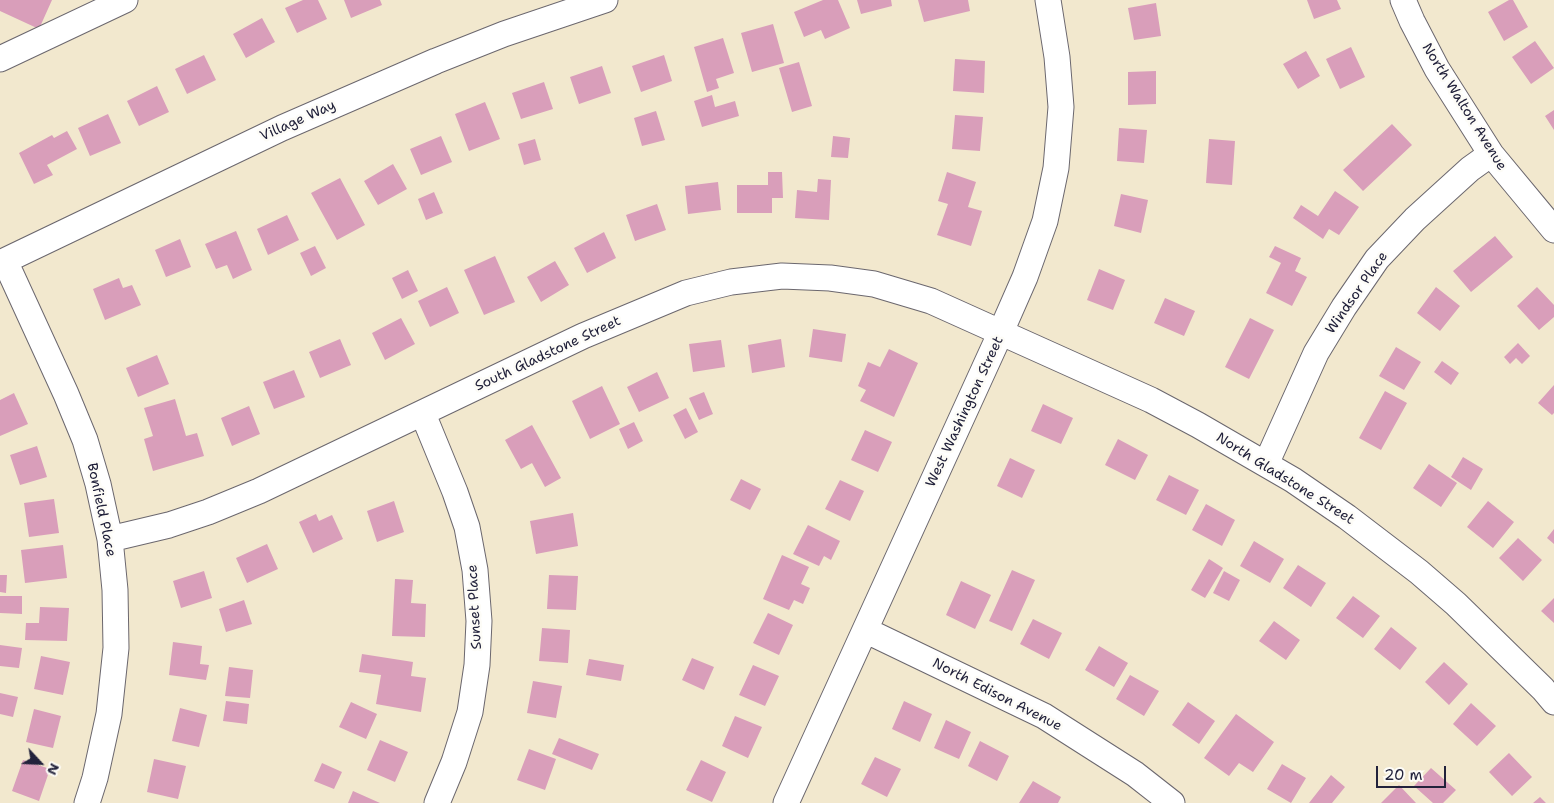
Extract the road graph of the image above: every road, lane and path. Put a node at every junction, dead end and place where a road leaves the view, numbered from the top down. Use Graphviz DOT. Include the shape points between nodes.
graph roads {
  1 [pos="125,0"];
  2 [pos="605,0"];
  3 [pos="1048,0"];
  4 [pos="1403,0"];
  5 [pos="0,59"];
  6 [pos="1491,154"];
  7 [pos="1554,230"];
  8 [pos="2,262"];
  9 [pos="1000,334"];
  10 [pos="423,414"];
  11 [pos="1266,464"];
  12 [pos="110,539"];
  13 [pos="865,630"];
  14 [pos="1554,702"];
  15 [pos="87,803"];
  16 [pos="437,803"];
  17 [pos="786,803"];
  18 [pos="1172,803"];
  1 -- 5 [label="street"];
  2 -- 8 [label="street, Village Way" via="504,34 282,128"];
  3 -- 9 [label="street, West Washington Street" via="1061,107 1056,168 1045,221"];
  4 -- 6 [label="street, North Walton Avenue" via="1438,69"];
  6 -- 7 [label="street, North Walton Avenue"];
  6 -- 11 [label="street, Windsor Place" via="1415,219 1377,259 1316,353"];
  8 -- 12 [label="street, Bonfield Place" via="86,440"];
  9 -- 10 [label="street, South Gladstone Street" via="931,301 874,284 782,276 731,282 686,293 630,315"];
  9 -- 11 [label="street, North Gladstone Street" via="1151,400"];
  9 -- 13 [label="street, West Washington Street"];
  10 -- 12 [label="street, South Gladstone Street" via="208,512"];
  10 -- 16 [label="street, Sunset Place" via="467,527 479,621 478,665 470,712"];
  11 -- 14 [label="street, North Gladstone Street" via="1348,517 1420,572"];
  12 -- 15 [label="street, Bonfield Place" via="116,648 109,714 96,778"];
  13 -- 17 [label="street, West Washington Street"];
  13 -- 18 [label="street, North Edison Avenue" via="1044,716 1134,774"];
}
